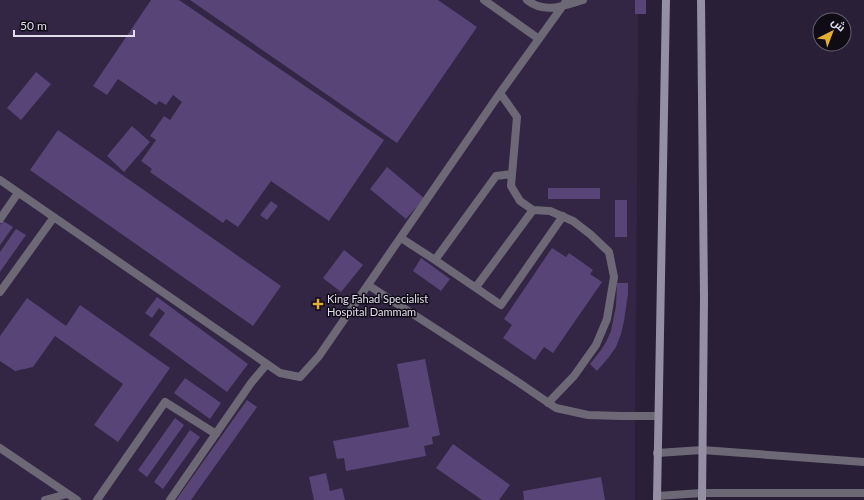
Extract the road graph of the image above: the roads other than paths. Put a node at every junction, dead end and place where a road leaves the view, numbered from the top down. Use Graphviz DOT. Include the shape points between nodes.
graph roads {
  1 [pos="484,0"];
  2 [pos="526,0"];
  3 [pos="583,0"];
  4 [pos="666,0"];
  5 [pos="701,0"];
  6 [pos="565,3"];
  7 [pos="539,39"];
  8 [pos="500,93"];
  9 [pos="512,174"];
  10 [pos="0,180"];
  11 [pos="18,193"];
  12 [pos="533,210"];
  13 [pos="563,216"];
  14 [pos="54,217"];
  15 [pos="0,219"];
  16 [pos="401,238"];
  17 [pos="436,260"];
  18 [pos="368,285"];
  19 [pos="476,287"];
  20 [pos="0,292"];
  21 [pos="266,364"];
  22 [pos="548,403"];
  23 [pos="658,416"];
  24 [pos="216,434"];
  25 [pos="0,448"];
  26 [pos="702,450"];
  27 [pos="657,453"];
  28 [pos="864,462"];
  29 [pos="864,493"];
  30 [pos="67,494"];
  31 [pos="702,496"];
  32 [pos="657,498"];
  33 [pos="45,500"];
  34 [pos="77,500"];
  35 [pos="97,500"];
  36 [pos="170,500"];
  1 -- 7 [label="street"];
  2 -- 6 [label="street" via="546,8"];
  3 -- 6 [label="street"];
  4 -- 23 [label="street"];
  5 -- 26 [label="street" via="704,297"];
  6 -- 7 [label="street"];
  7 -- 8 [label="street"];
  8 -- 9 [label="street" via="517,117"];
  8 -- 16 [label="street"];
  9 -- 12 [label="street" via="511,186 520,201"];
  9 -- 17 [label="street" via="496,176"];
  10 -- 11 [label="street"];
  11 -- 14 [label="street"];
  11 -- 15 [label="street"];
  12 -- 13 [label="street" via="550,211"];
  12 -- 19 [label="street"];
  13 -- 19 [label="street" via="501,305"];
  13 -- 22 [label="street" via="590,234 609,252 614,277 607,319 596,345 574,376"];
  14 -- 20 [label="street"];
  14 -- 21 [label="street"];
  16 -- 17 [label="street"];
  16 -- 18 [label="street"];
  17 -- 19 [label="street"];
  18 -- 21 [label="street" via="319,356 300,377 280,373"];
  18 -- 22 [label="street"];
  21 -- 24 [label="street"];
  22 -- 23 [label="street" via="556,408 588,415"];
  23 -- 27 [label="street"];
  24 -- 35 [label="street" via="165,402"];
  24 -- 36 [label="street"];
  25 -- 30 [label="street"];
  26 -- 27 [label="street"];
  26 -- 28 [label="street"];
  26 -- 31 [label="street"];
  27 -- 32 [label="street"];
  29 -- 31 [label="street"];
  30 -- 33 [label="street"];
  30 -- 34 [label="street"];
  31 -- 32 [label="street"];
}
